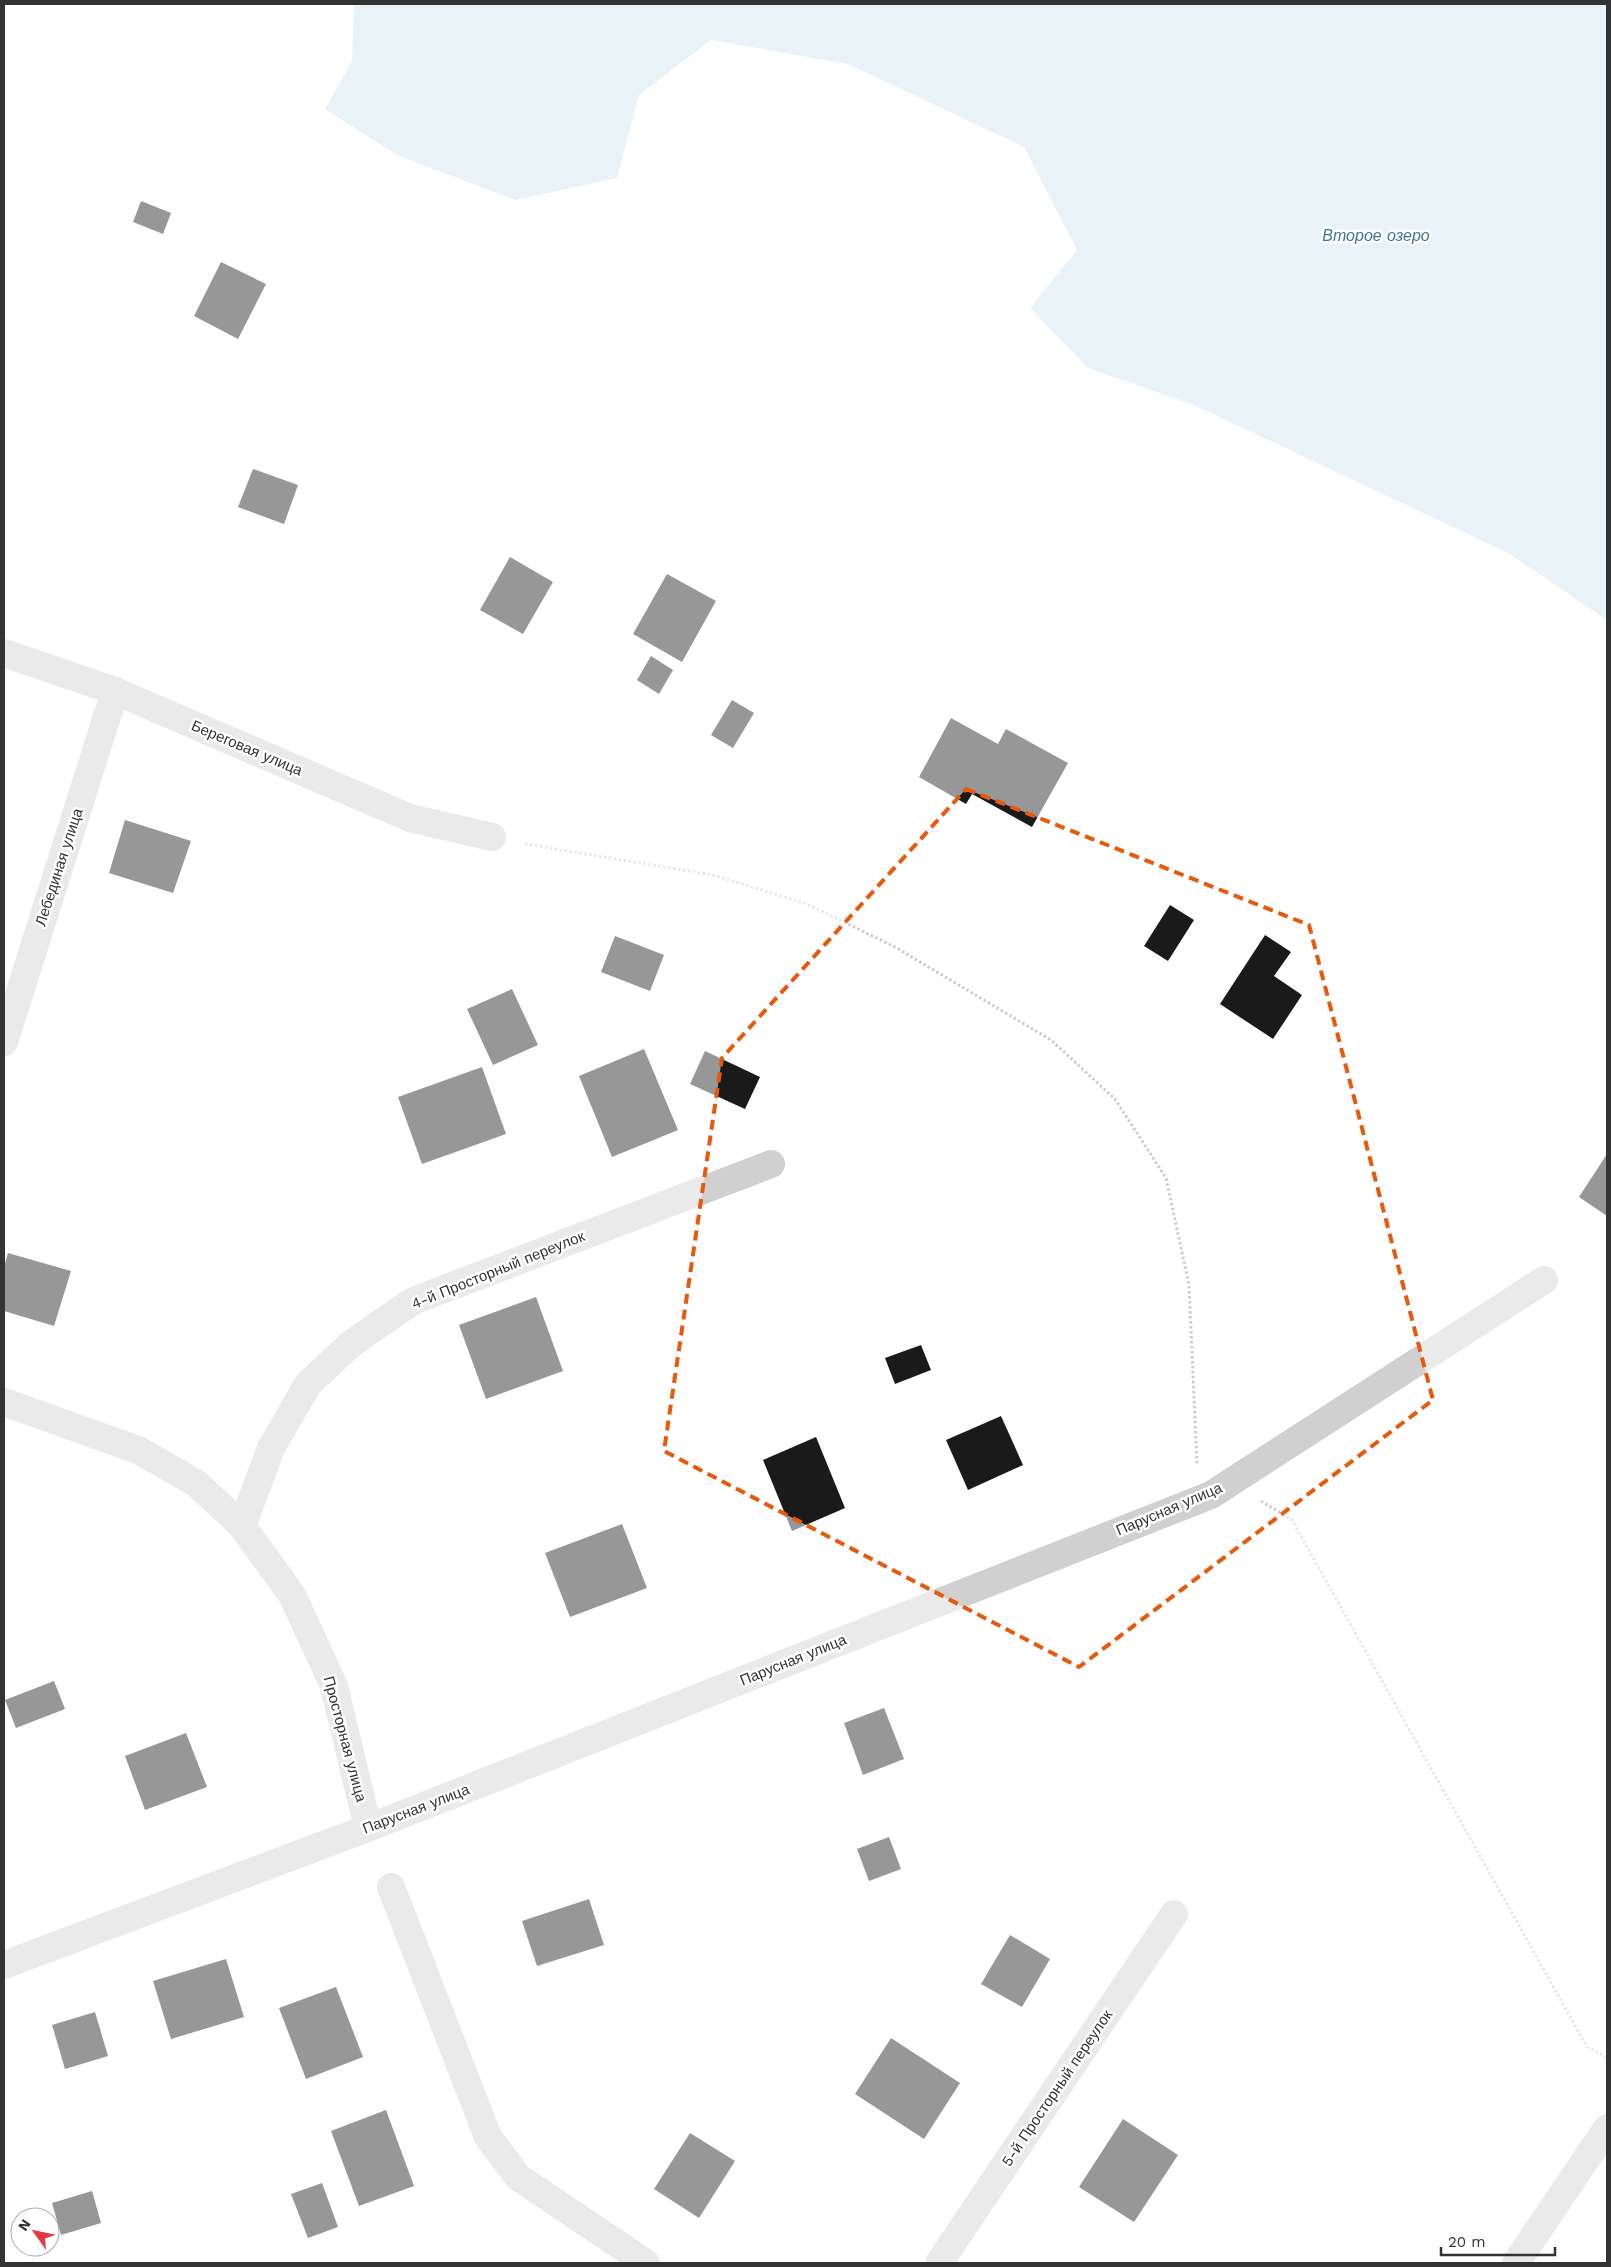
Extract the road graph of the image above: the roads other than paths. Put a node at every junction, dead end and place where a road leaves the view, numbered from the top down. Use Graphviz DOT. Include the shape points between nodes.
graph roads {
  1 [pos="4,653"];
  2 [pos="115,691"];
  3 [pos="492,837"];
  4 [pos="4,1042"];
  5 [pos="771,1164"];
  6 [pos="1544,1280"];
  7 [pos="4,1402"];
  8 [pos="242,1526"];
  9 [pos="368,1828"];
  10 [pos="391,1887"];
  11 [pos="1174,1914"];
  12 [pos="4,1965"];
  13 [pos="1607,2128"];
  14 [pos="646,2263"];
  15 [pos="939,2263"];
  16 [pos="1516,2263"];
  1 -- 2 [label="street, Береговая улица"];
  2 -- 3 [label="street, Береговая улица" via="410,818"];
  2 -- 4 [label="street, Лебединая улица"];
  5 -- 8 [label="street, 4-й Просторный переулок" via="414,1301 359,1338 308,1384 271,1448"];
  6 -- 9 [label="street, Парусная улица" via="1211,1495"];
  7 -- 8 [label="street, Просторная улица" via="138,1450 196,1483"];
  8 -- 9 [label="street, Просторная улица" via="292,1595 334,1686"];
  9 -- 12 [label="street, Парусная улица"];
  10 -- 14 [label="street" via="488,2137 518,2177"];
  11 -- 15 [label="street, 5-й Просторный переулок"];
  13 -- 16 [label="street"];
}
